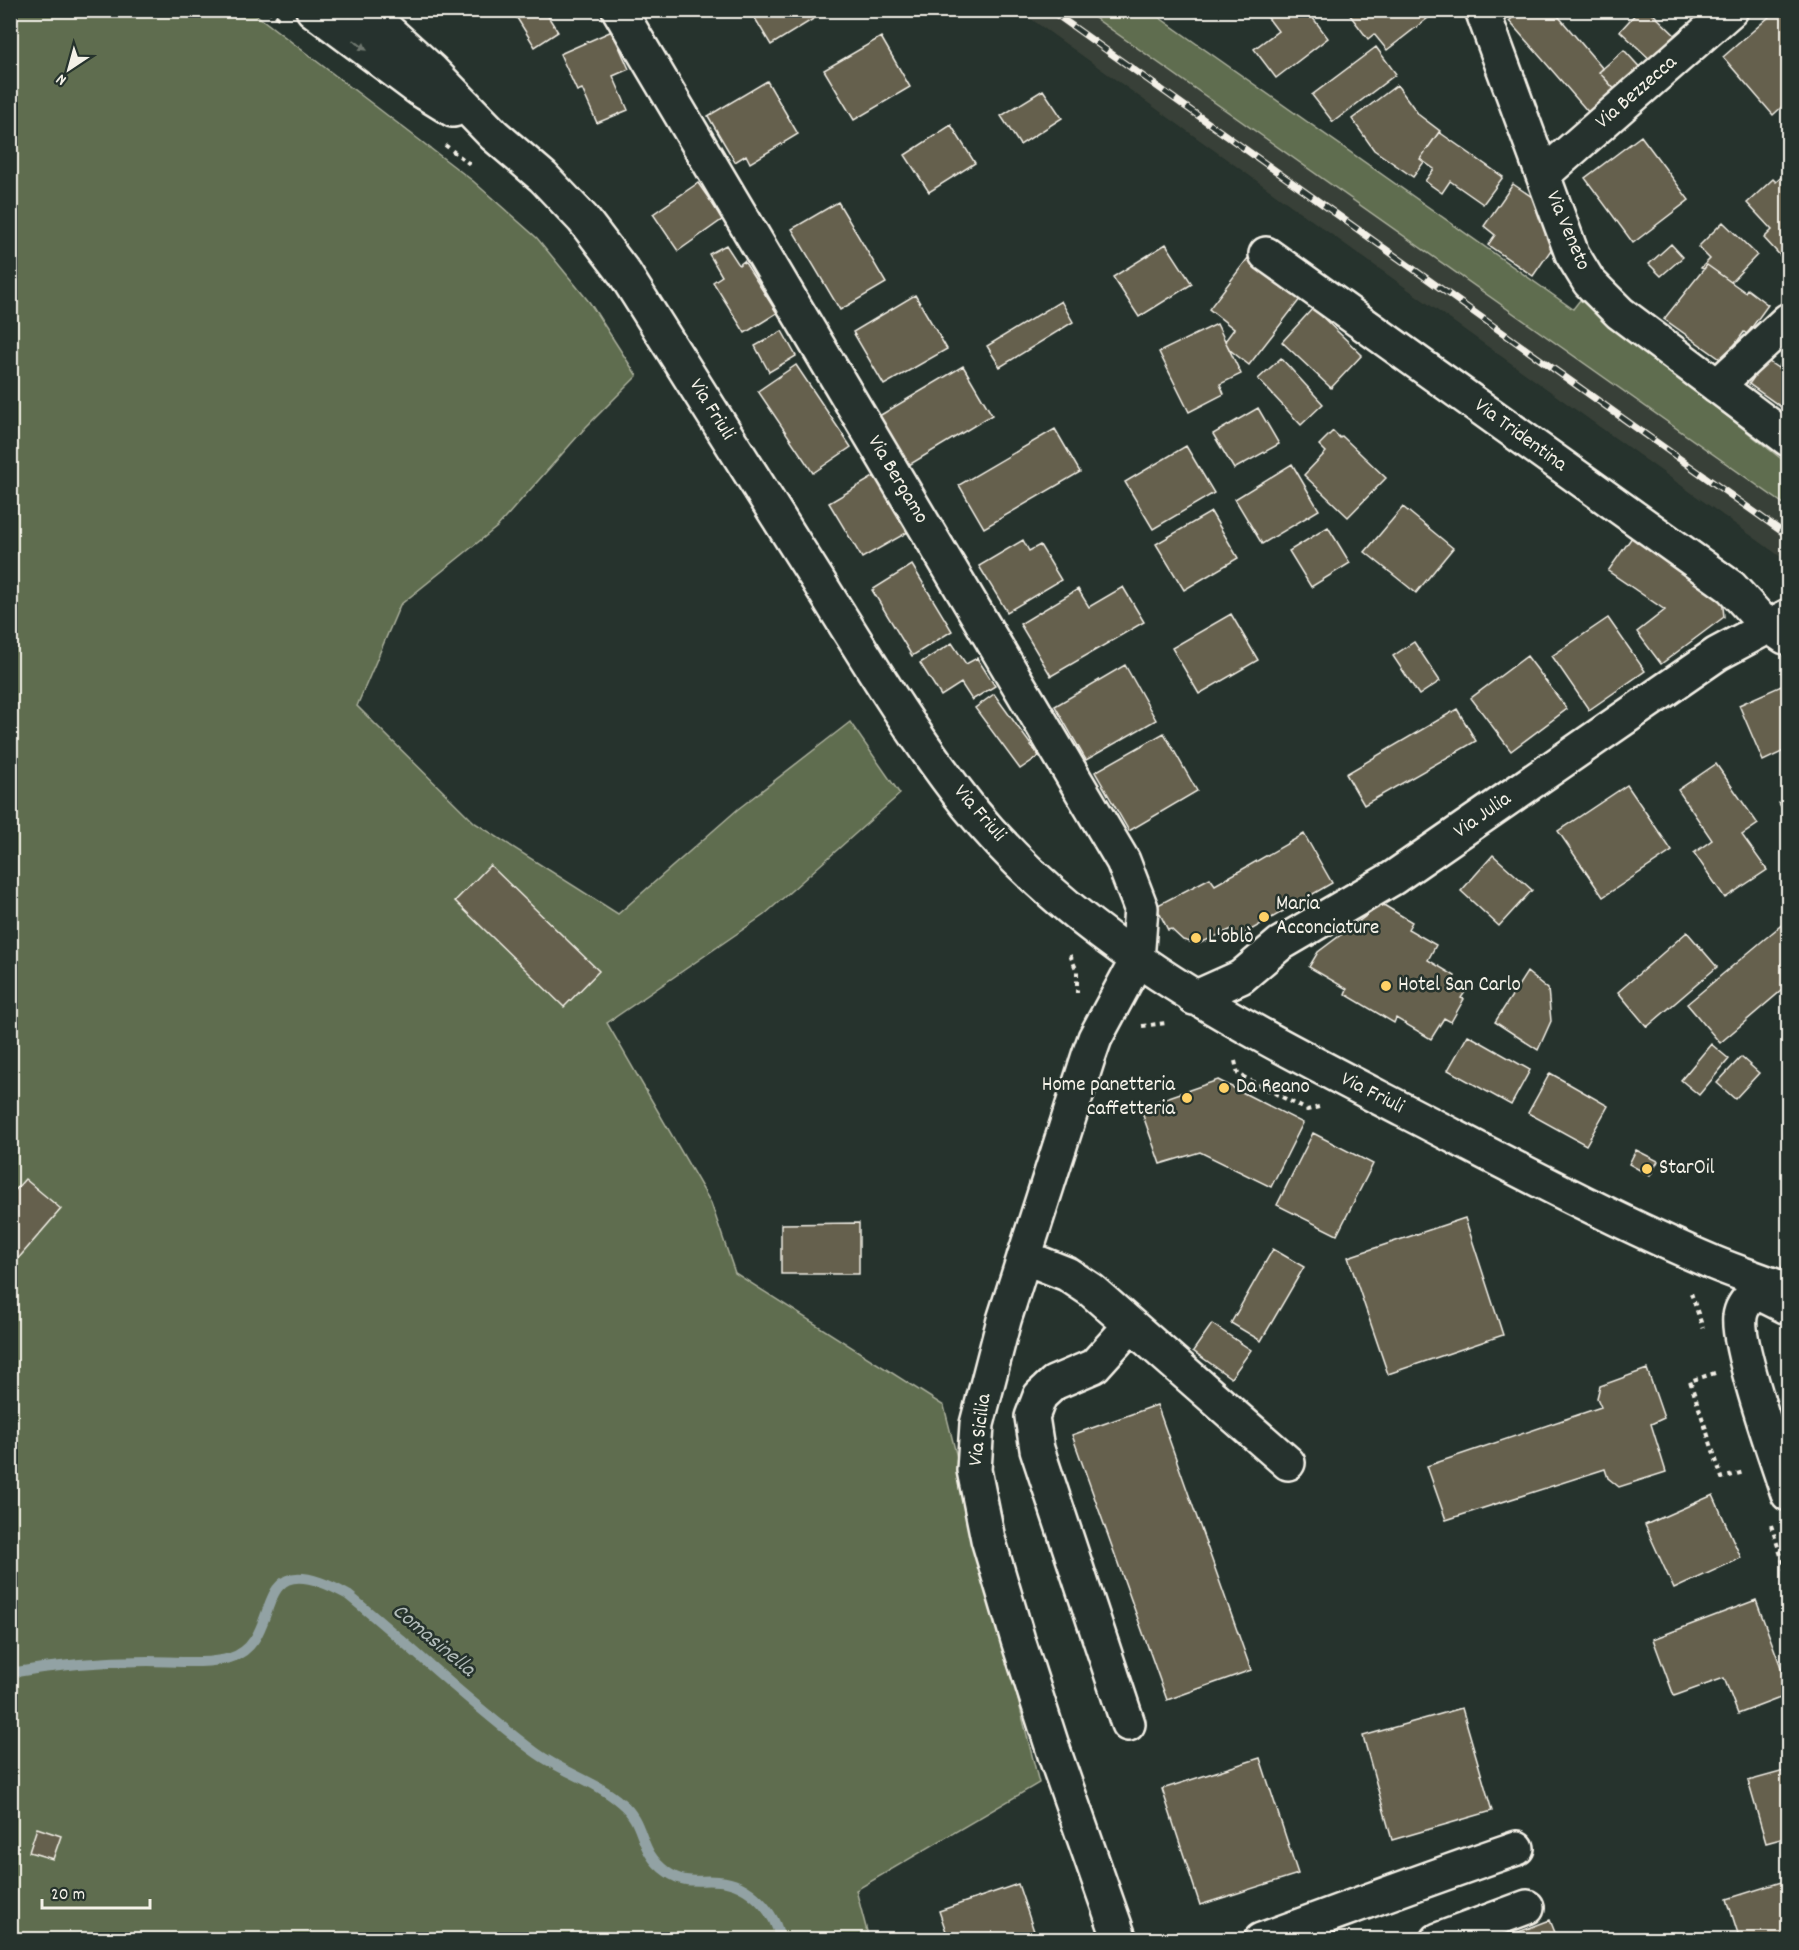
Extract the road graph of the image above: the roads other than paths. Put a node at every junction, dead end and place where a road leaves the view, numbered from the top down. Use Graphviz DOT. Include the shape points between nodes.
graph roads {
  1 [pos="365,10"];
  2 [pos="619,10"];
  3 [pos="1731,10"];
  4 [pos="1485,12"];
  5 [pos="300,17"];
  6 [pos="494,135"];
  7 [pos="1543,175"];
  8 [pos="1266,254"];
  9 [pos="1788,320"];
  10 [pos="1717,386"];
  11 [pos="1788,439"];
  12 [pos="1782,627"];
  13 [pos="1137,960"];
  14 [pos="1194,998"];
  15 [pos="1687,1251"];
  16 [pos="1024,1257"];
  17 [pos="1788,1291"];
  18 [pos="1749,1298"];
  19 [pos="1788,1308"];
  20 [pos="1131,1325"];
  21 [pos="1788,1325"];
  22 [pos="1288,1463"];
  23 [pos="1788,1494"];
  24 [pos="1128,1724"];
  25 [pos="1517,1848"];
  26 [pos="1527,1907"];
  27 [pos="1120,1940"];
  28 [pos="1261,1940"];
  29 [pos="1438,1940"];
  1 -- 6 [label="street, Via Friuli"];
  2 -- 13 [label="street, Via Bergamo" via="1123,861 1141,908"];
  3 -- 7 [label="street, Via Bezzecca"];
  4 -- 7 [label="street, Via Veneto"];
  5 -- 6 [label="street, Via Friuli, one-way"];
  6 -- 13 [label="street, Via Friuli" via="543,177 583,219 625,274 876,673 970,807 1065,903"];
  7 -- 10 [label="street, Via Veneto" via="1572,254 1589,282 1620,313"];
  8 -- 12 [label="street, Via Tridentina"];
  9 -- 10 [label="street"];
  10 -- 11 [label="street, Via Veneto"];
  12 -- 14 [label="street, Via Julia" via="1717,654 1393,878 1280,944 1241,977"];
  13 -- 14 [label="street, Via Friuli"];
  13 -- 16 [label="street, Via Sicilia" via="1095,1038"];
  14 -- 15 [label="street, Via Friuli" via="1445,1132"];
  15 -- 17 [label="street, Via Friuli"];
  15 -- 18 [label="street, Via Friuli"];
  16 -- 20 [label="street" via="1083,1284"];
  16 -- 27 [label="street, Via Sicilia" via="981,1402 974,1470 988,1539 1018,1640"];
  18 -- 19 [label="street" via="1759,1294"];
  18 -- 21 [label="street, Via Friuli"];
  18 -- 23 [label="street" via="1741,1314 1741,1331"];
  20 -- 22 [label="street"];
  20 -- 24 [label="street" via="1094,1366 1047,1388 1035,1406 1032,1428"];
  25 -- 28 [label="street"];
  26 -- 29 [label="street"];
}
